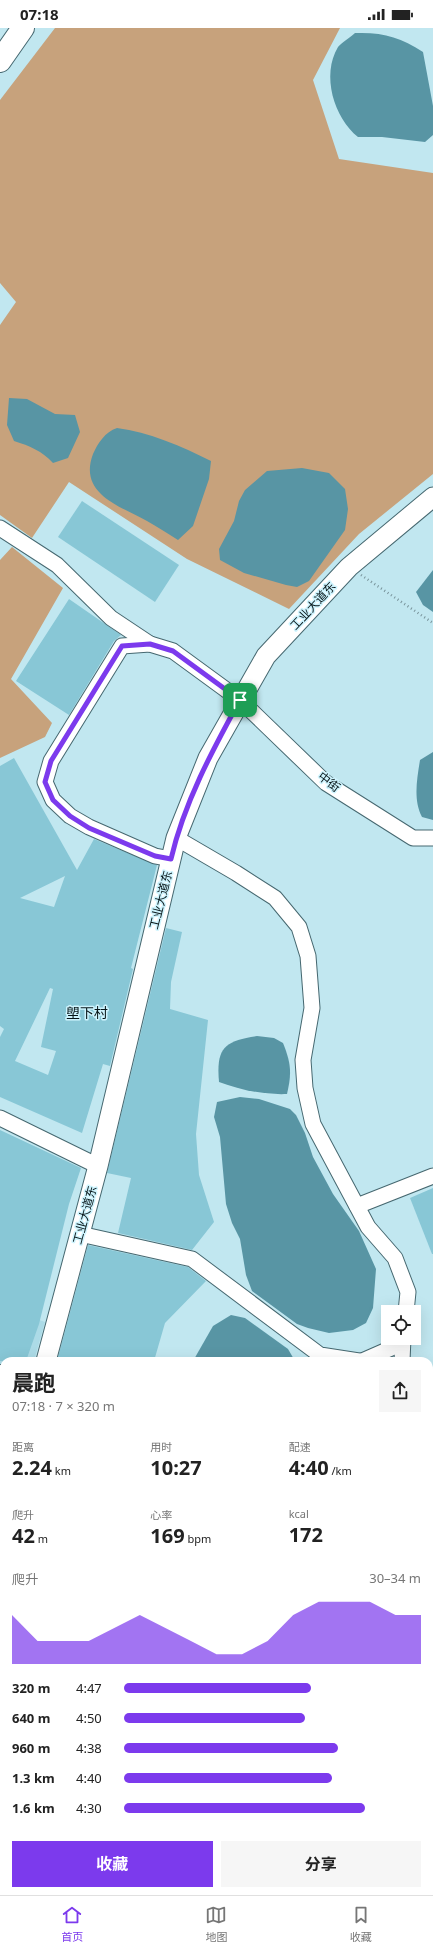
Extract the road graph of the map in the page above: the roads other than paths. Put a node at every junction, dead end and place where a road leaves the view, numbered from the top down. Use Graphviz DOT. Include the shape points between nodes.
graph roads {
  1 [pos="23,28"];
  2 [pos="0,61"];
  3 [pos="433,497"];
  4 [pos="0,528"];
  5 [pos="150,644"];
  6 [pos="240,700"];
  7 [pos="176,838"];
  8 [pos="433,838"];
  9 [pos="171,859"];
  10 [pos="0,1118"];
  11 [pos="98,1166"];
  12 [pos="433,1176"];
  13 [pos="358,1206"];
  14 [pos="80,1234"];
  15 [pos="407,1305"];
  16 [pos="393,1345"];
  17 [pos="403,1345"];
  18 [pos="47,1357"];
  19 [pos="333,1357"];
  20 [pos="370,1357"];
  21 [pos="402,1357"];
  1 -- 2 [label="main road"];
  3 -- 6 [label="street, 工业大道东" via="349,567 266,656"];
  4 -- 5 [label="street" via="56,565 111,618"];
  5 -- 6 [label="street, 中街" via="173,651"];
  5 -- 9 [label="street" via="122,646 51,761 45,782 53,800 70,816 89,828 155,856"];
  6 -- 7 [label="street, 工业大道东" via="208,758"];
  6 -- 8 [label="street, 中街" via="326,783 413,838"];
  7 -- 9 [label="street, 工业大道东"];
  7 -- 13 [label="street" via="275,898 299,927 308,956 312,1008 303,1060 305,1088 313,1124"];
  9 -- 11 [label="street, 工业大道东"];
  10 -- 11 [label="street"];
  11 -- 14 [label="street, 工业大道东"];
  12 -- 13 [label="street"];
  13 -- 15 [label="street" via="368,1227 395,1258 408,1292"];
  14 -- 18 [label="street, 工业大道东"];
  14 -- 19 [label="street" via="192,1259 320,1355"];
  16 -- 20 [label="street"];
  17 -- 21 [label="street"];
}
